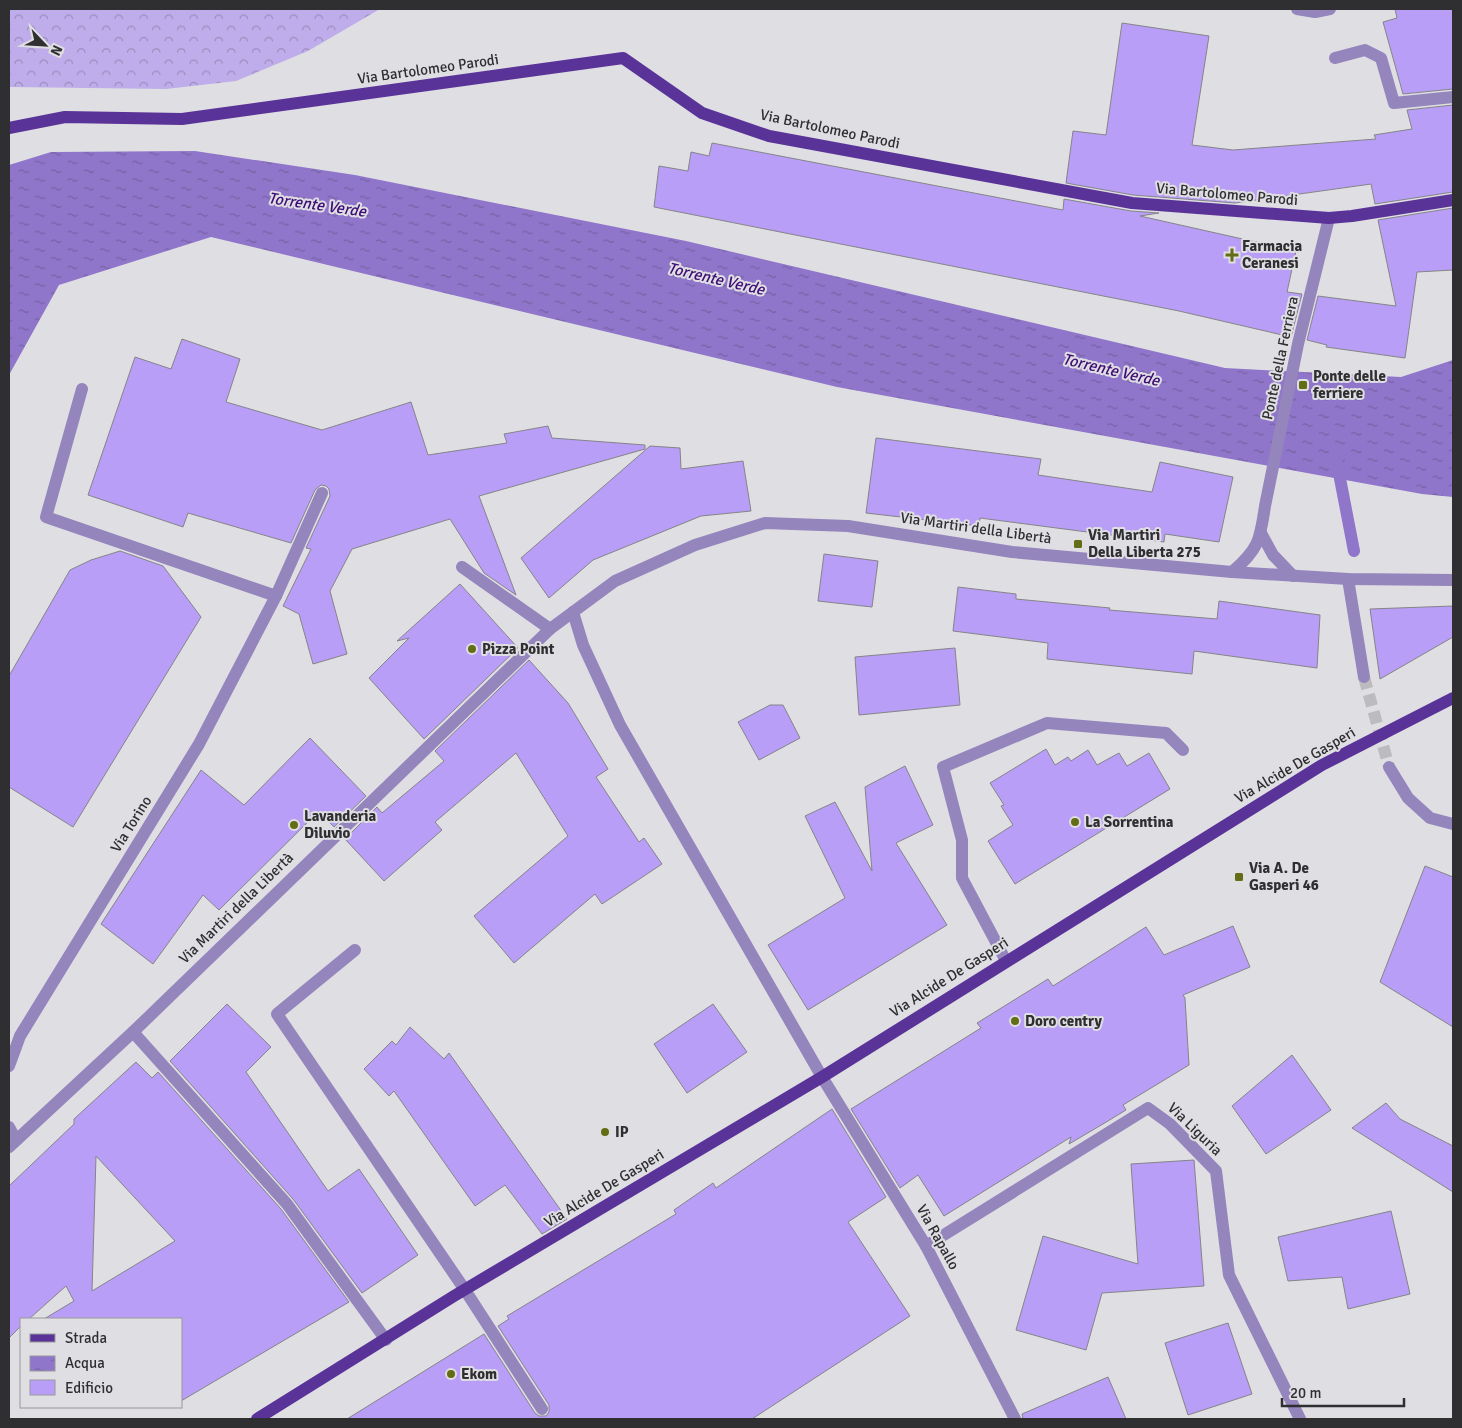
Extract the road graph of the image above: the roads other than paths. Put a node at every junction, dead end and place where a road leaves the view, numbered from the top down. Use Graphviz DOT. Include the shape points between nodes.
graph roads {
  1 [pos="1297,9"];
  2 [pos="1330,9"];
  3 [pos="1335,58"];
  4 [pos="1453,97"];
  5 [pos="9,128"];
  6 [pos="1453,200"];
  7 [pos="1329,218"];
  8 [pos="82,389"];
  9 [pos="322,493"];
  10 [pos="1261,533"];
  11 [pos="462,567"];
  12 [pos="1232,572"];
  13 [pos="1293,576"];
  14 [pos="1348,579"];
  15 [pos="1453,580"];
  16 [pos="276,596"];
  17 [pos="572,612"];
  18 [pos="550,630"];
  19 [pos="1364,677"];
  20 [pos="1453,698"];
  21 [pos="1184,750"];
  22 [pos="1389,767"];
  23 [pos="1453,824"];
  24 [pos="355,950"];
  25 [pos="1006,961"];
  26 [pos="133,1032"];
  27 [pos="9,1066"];
  28 [pos="822,1077"];
  29 [pos="9,1126"];
  30 [pos="12,1143"];
  31 [pos="926,1246"];
  32 [pos="465,1290"];
  33 [pos="386,1340"];
  34 [pos="542,1409"];
  35 [pos="257,1419"];
  36 [pos="1015,1419"];
  37 [pos="1300,1419"];
  1 -- 2 [label="street" via="1315,12"];
  3 -- 4 [label="street" via="1365,50 1381,58 1394,103"];
  5 -- 7 [label="main road, Via Bartolomeo Parodi" via="65,117 182,120 623,58 702,113 769,136 1132,203"];
  6 -- 7 [label="main road, Via Bartolomeo Parodi"];
  7 -- 10 [label="street, Ponte della Ferriera" via="1298,344"];
  8 -- 16 [label="street" via="46,517"];
  9 -- 16 [label="street, Via Torino"];
  10 -- 12 [label="street, Ponte della Ferriera" via="1252,555"];
  10 -- 13 [label="street" via="1273,556"];
  11 -- 18 [label="street"];
  12 -- 13 [label="street, Via Martiri della Libertà"];
  12 -- 17 [label="street, Via Martiri della Libertà" via="1012,552 848,526 765,523 694,545 615,581"];
  13 -- 14 [label="street, Via Martiri della Libertà"];
  14 -- 15 [label="street, Via Martiri della Libertà"];
  14 -- 19 [label="street"];
  16 -- 27 [label="street, Via Torino" via="200,744 20,1036"];
  17 -- 18 [label="street, Via Martiri della Libertà"];
  17 -- 28 [label="street, Via Rapallo" via="583,645 620,725"];
  18 -- 26 [label="street, Via Martiri della Libertà"];
  20 -- 25 [label="main road, Via Alcide De Gasperi" via="1322,765"];
  21 -- 25 [label="street" via="1166,733 1047,724 943,767 962,840 962,878"];
  22 -- 23 [label="street" via="1408,798 1430,818"];
  24 -- 32 [label="street" via="277,1014"];
  25 -- 28 [label="main road, Via Alcide De Gasperi"];
  26 -- 30 [label="street, Via Martiri della Libertà"];
  26 -- 33 [label="street" via="287,1204"];
  28 -- 31 [label="street, Via Rapallo"];
  28 -- 32 [label="main road, Via Alcide De Gasperi"];
  29 -- 30 [label="street"];
  31 -- 36 [label="street, Via Rapallo"];
  31 -- 37 [label="street, Via Liguria" via="1148,1108 1170,1124 1216,1171 1229,1275"];
  32 -- 33 [label="main road, Via Alcide De Gasperi"];
  32 -- 34 [label="street"];
  33 -- 35 [label="main road, Via Alcide De Gasperi"];
}
